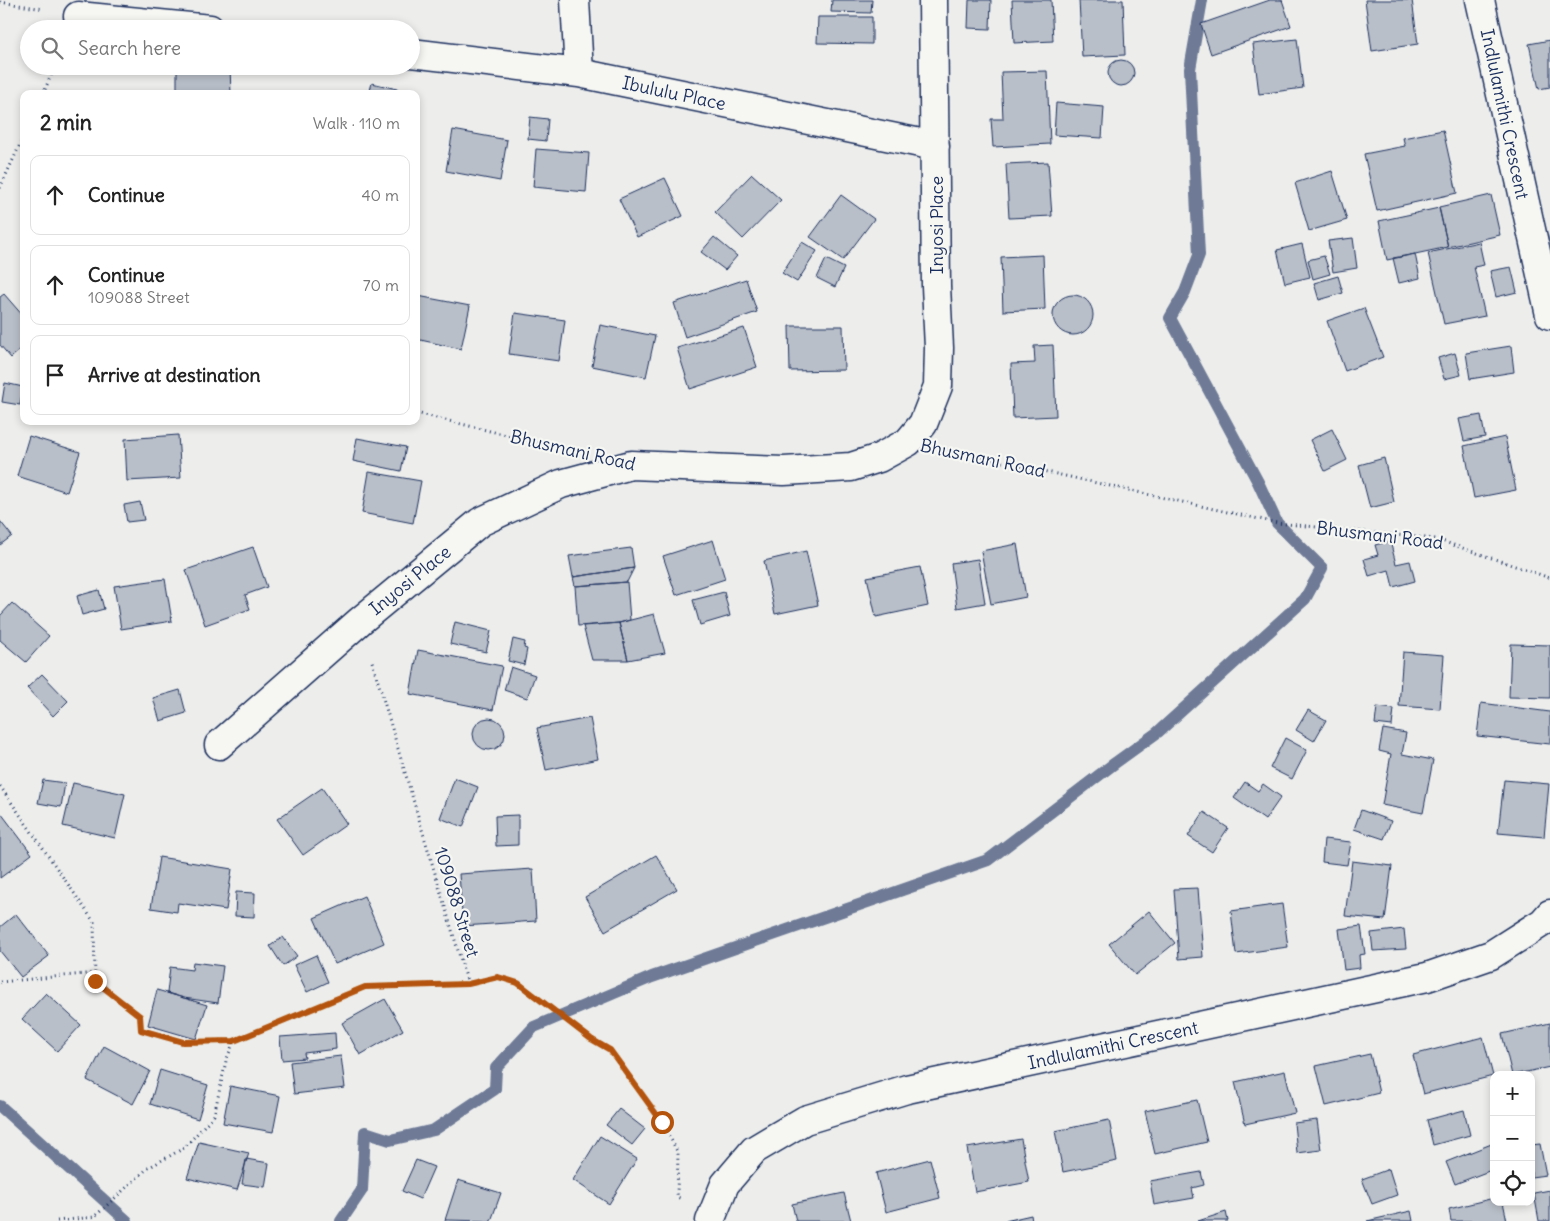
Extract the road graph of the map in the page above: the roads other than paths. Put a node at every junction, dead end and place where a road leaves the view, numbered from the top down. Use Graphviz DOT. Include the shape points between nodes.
graph roads {
  1 [pos="574,0"];
  2 [pos="934,0"];
  3 [pos="1480,0"];
  4 [pos="78,16"];
  5 [pos="119,20"];
  6 [pos="420,54"];
  7 [pos="579,73"];
  8 [pos="935,146"];
  9 [pos="1550,315"];
  10 [pos="908,442"];
  11 [pos="630,465"];
  12 [pos="219,745"];
  13 [pos="1550,914"];
  14 [pos="711,1215"];
  1 -- 7 [label="street"];
  2 -- 8 [label="street, Inyosi Place"];
  3 -- 9 [label="street, Indlulamithi Crescent"];
  4 -- 5 [label="street"];
  6 -- 7 [label="street, Ibululu Place"];
  7 -- 8 [label="street, Ibululu Place"];
  8 -- 10 [label="street, Inyosi Place" via="938,386 923,424"];
  10 -- 11 [label="street, Bhusmani Road" via="880,458 851,467 784,471"];
  11 -- 12 [label="street, Inyosi Place" via="561,484 480,522 360,621"];
  13 -- 14 [label="street, Indlulamithi Crescent" via="1543,922 1491,955 1428,977 907,1089 805,1120 754,1150 725,1184"];
}
